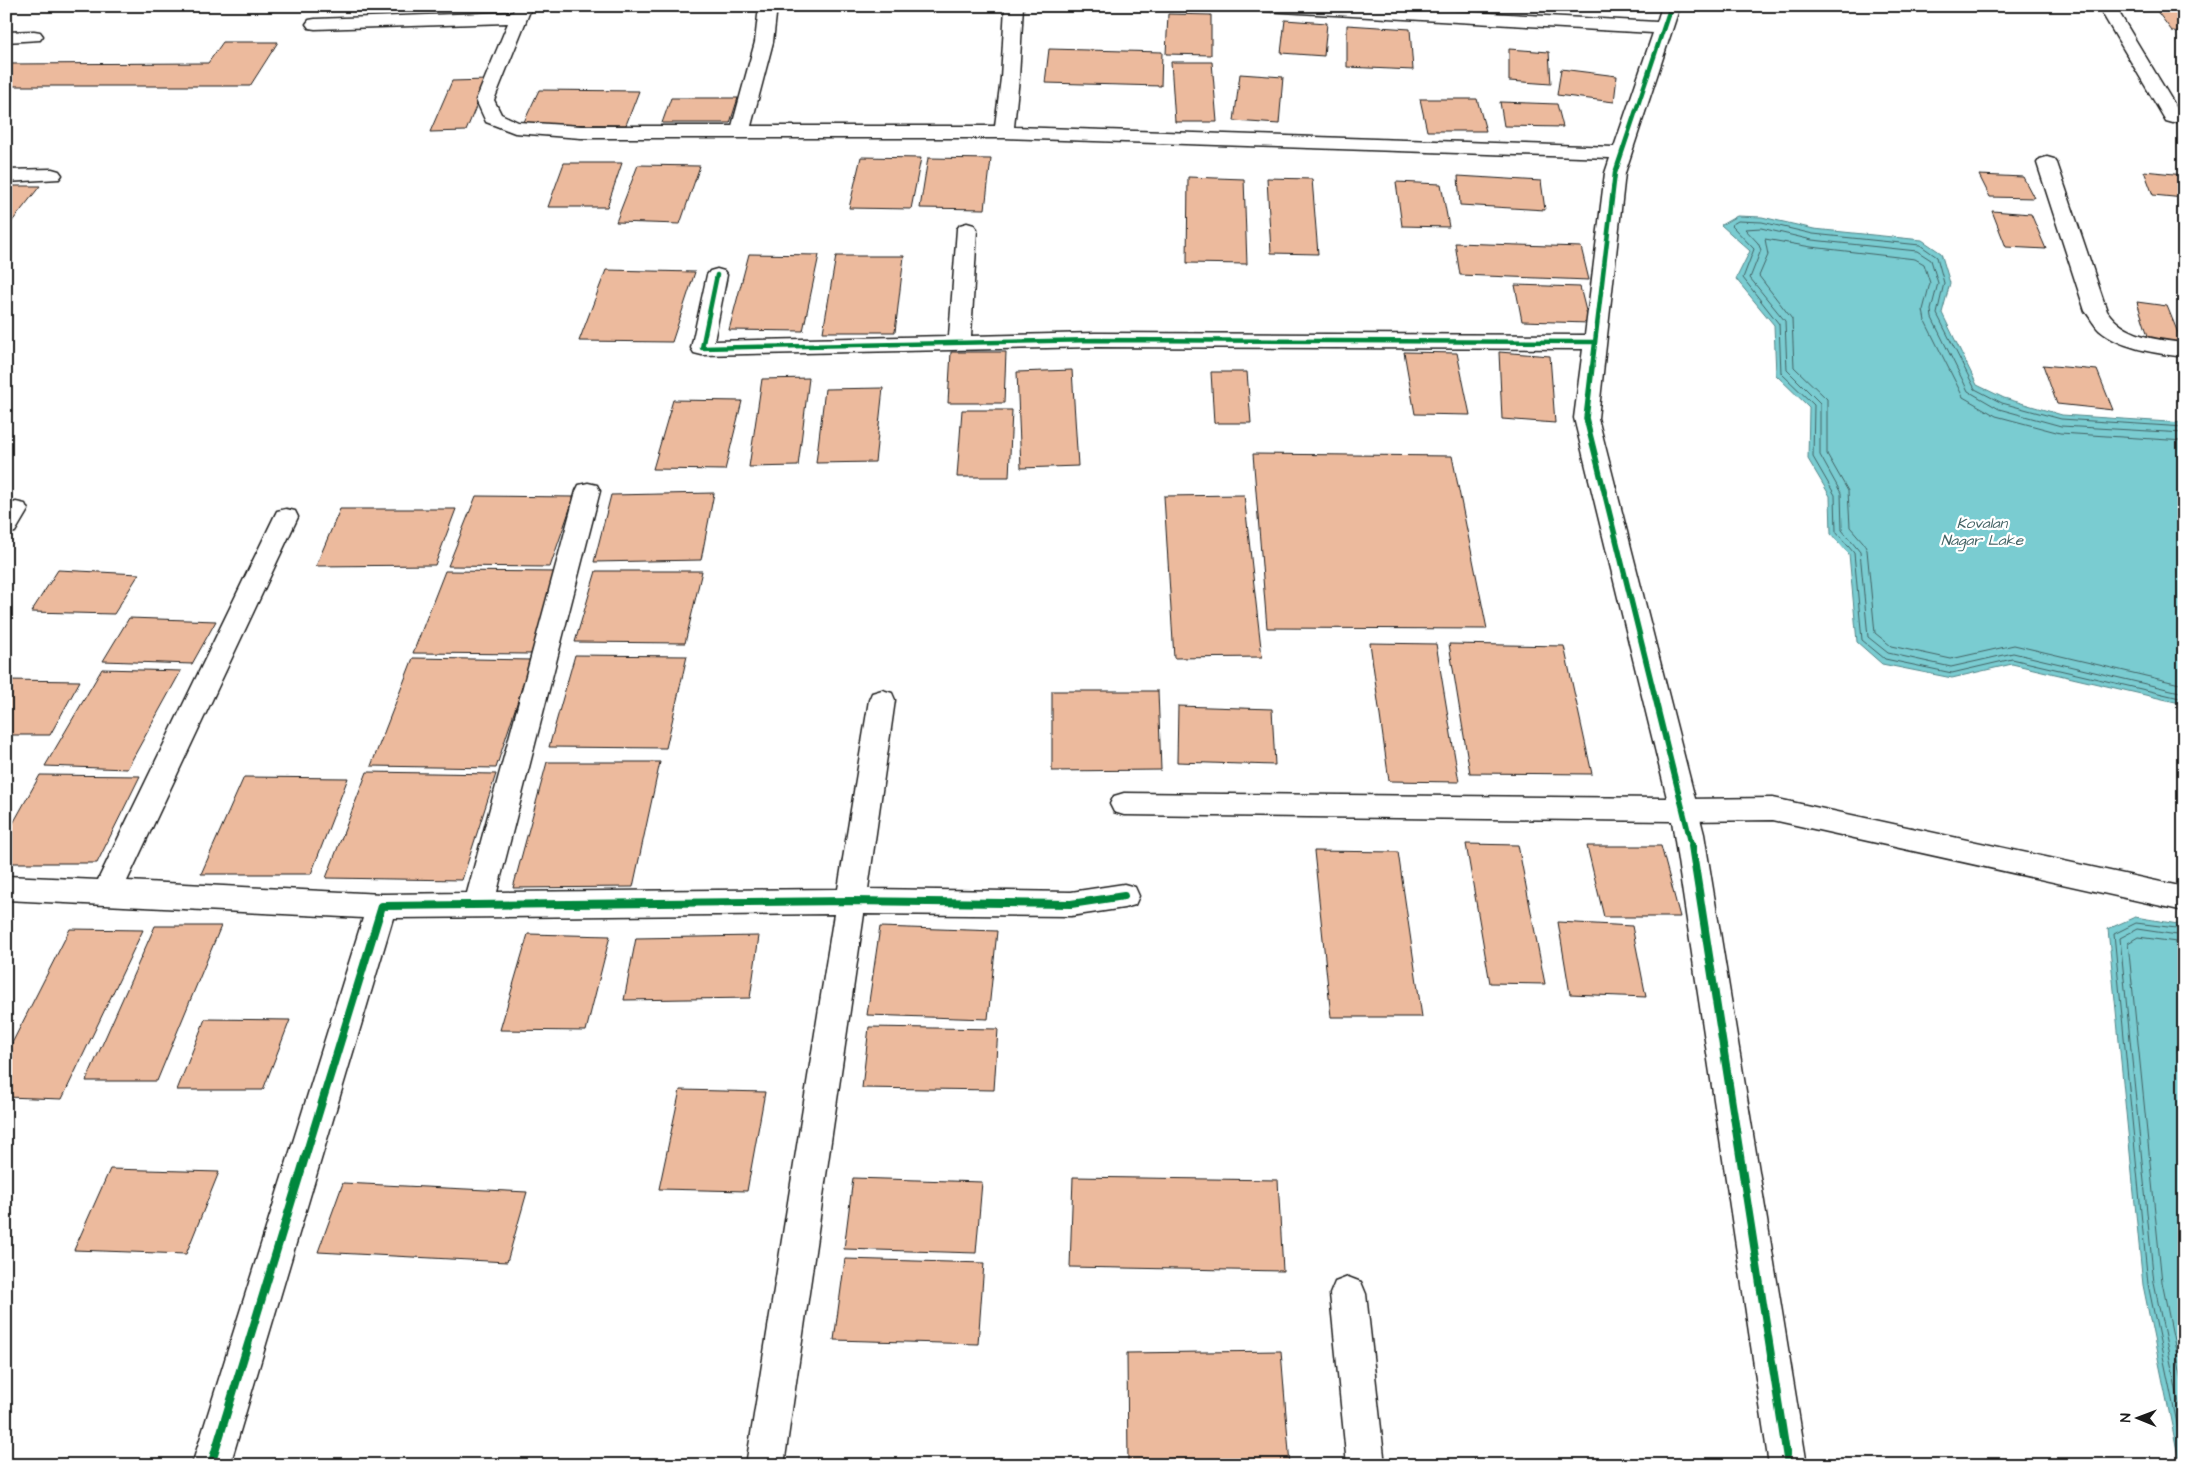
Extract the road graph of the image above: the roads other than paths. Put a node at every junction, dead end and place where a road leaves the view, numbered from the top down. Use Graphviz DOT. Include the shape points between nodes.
graph roads {
  1 [pos="768,6"];
  2 [pos="1014,6"];
  3 [pos="1262,6"];
  4 [pos="2106,6"];
  5 [pos="521,12"];
  6 [pos="1667,17"];
  7 [pos="315,24"];
  8 [pos="34,36"];
  9 [pos="6,37"];
  10 [pos="2173,117"];
  11 [pos="740,132"];
  12 [pos="1004,132"];
  13 [pos="1622,153"];
  14 [pos="2047,163"];
  15 [pos="52,175"];
  16 [pos="6,176"];
  17 [pos="967,230"];
  18 [pos="717,276"];
  19 [pos="960,342"];
  20 [pos="1595,342"];
  21 [pos="2184,350"];
  22 [pos="588,491"];
  23 [pos="286,517"];
  24 [pos="882,700"];
  25 [pos="1124,804"];
  26 [pos="1684,810"];
  27 [pos="6,888"];
  28 [pos="107,893"];
  29 [pos="1124,896"];
  30 [pos="2184,899"];
  31 [pos="851,901"];
  32 [pos="479,904"];
  33 [pos="382,906"];
  34 [pos="1348,1294"];
  35 [pos="211,1465"];
  36 [pos="765,1465"];
  37 [pos="1366,1465"];
  38 [pos="1788,1465"];
  1 -- 11 [label="street" via="764,42"];
  2 -- 12 [label="street"];
  3 -- 6 [label="street"];
  4 -- 10 [label="street"];
  5 -- 7 [label="street"];
  5 -- 11 [label="street" via="485,100 493,118 515,127 580,132"];
  6 -- 13 [label="street"];
  8 -- 9 [label="street"];
  11 -- 12 [label="street"];
  12 -- 13 [label="street"];
  13 -- 20 [label="street" via="1615,173"];
  14 -- 21 [label="street" via="2096,310 2107,326 2127,337 2158,347"];
  15 -- 16 [label="street"];
  17 -- 19 [label="street"];
  18 -- 19 [label="street" via="702,348"];
  19 -- 20 [label="street"];
  20 -- 26 [label="street" via="1586,418"];
  22 -- 32 [label="street"];
  23 -- 28 [label="street"];
  24 -- 31 [label="street"];
  25 -- 26 [label="street"];
  26 -- 30 [label="street" via="1773,809"];
  26 -- 38 [label="street" via="1692,844"];
  27 -- 28 [label="street"];
  28 -- 33 [label="street"];
  29 -- 31 [label="street" via="1071,904"];
  31 -- 32 [label="street"];
  31 -- 36 [label="street"];
  32 -- 33 [label="street"];
  33 -- 35 [label="street"];
  34 -- 37 [label="street"];
}
